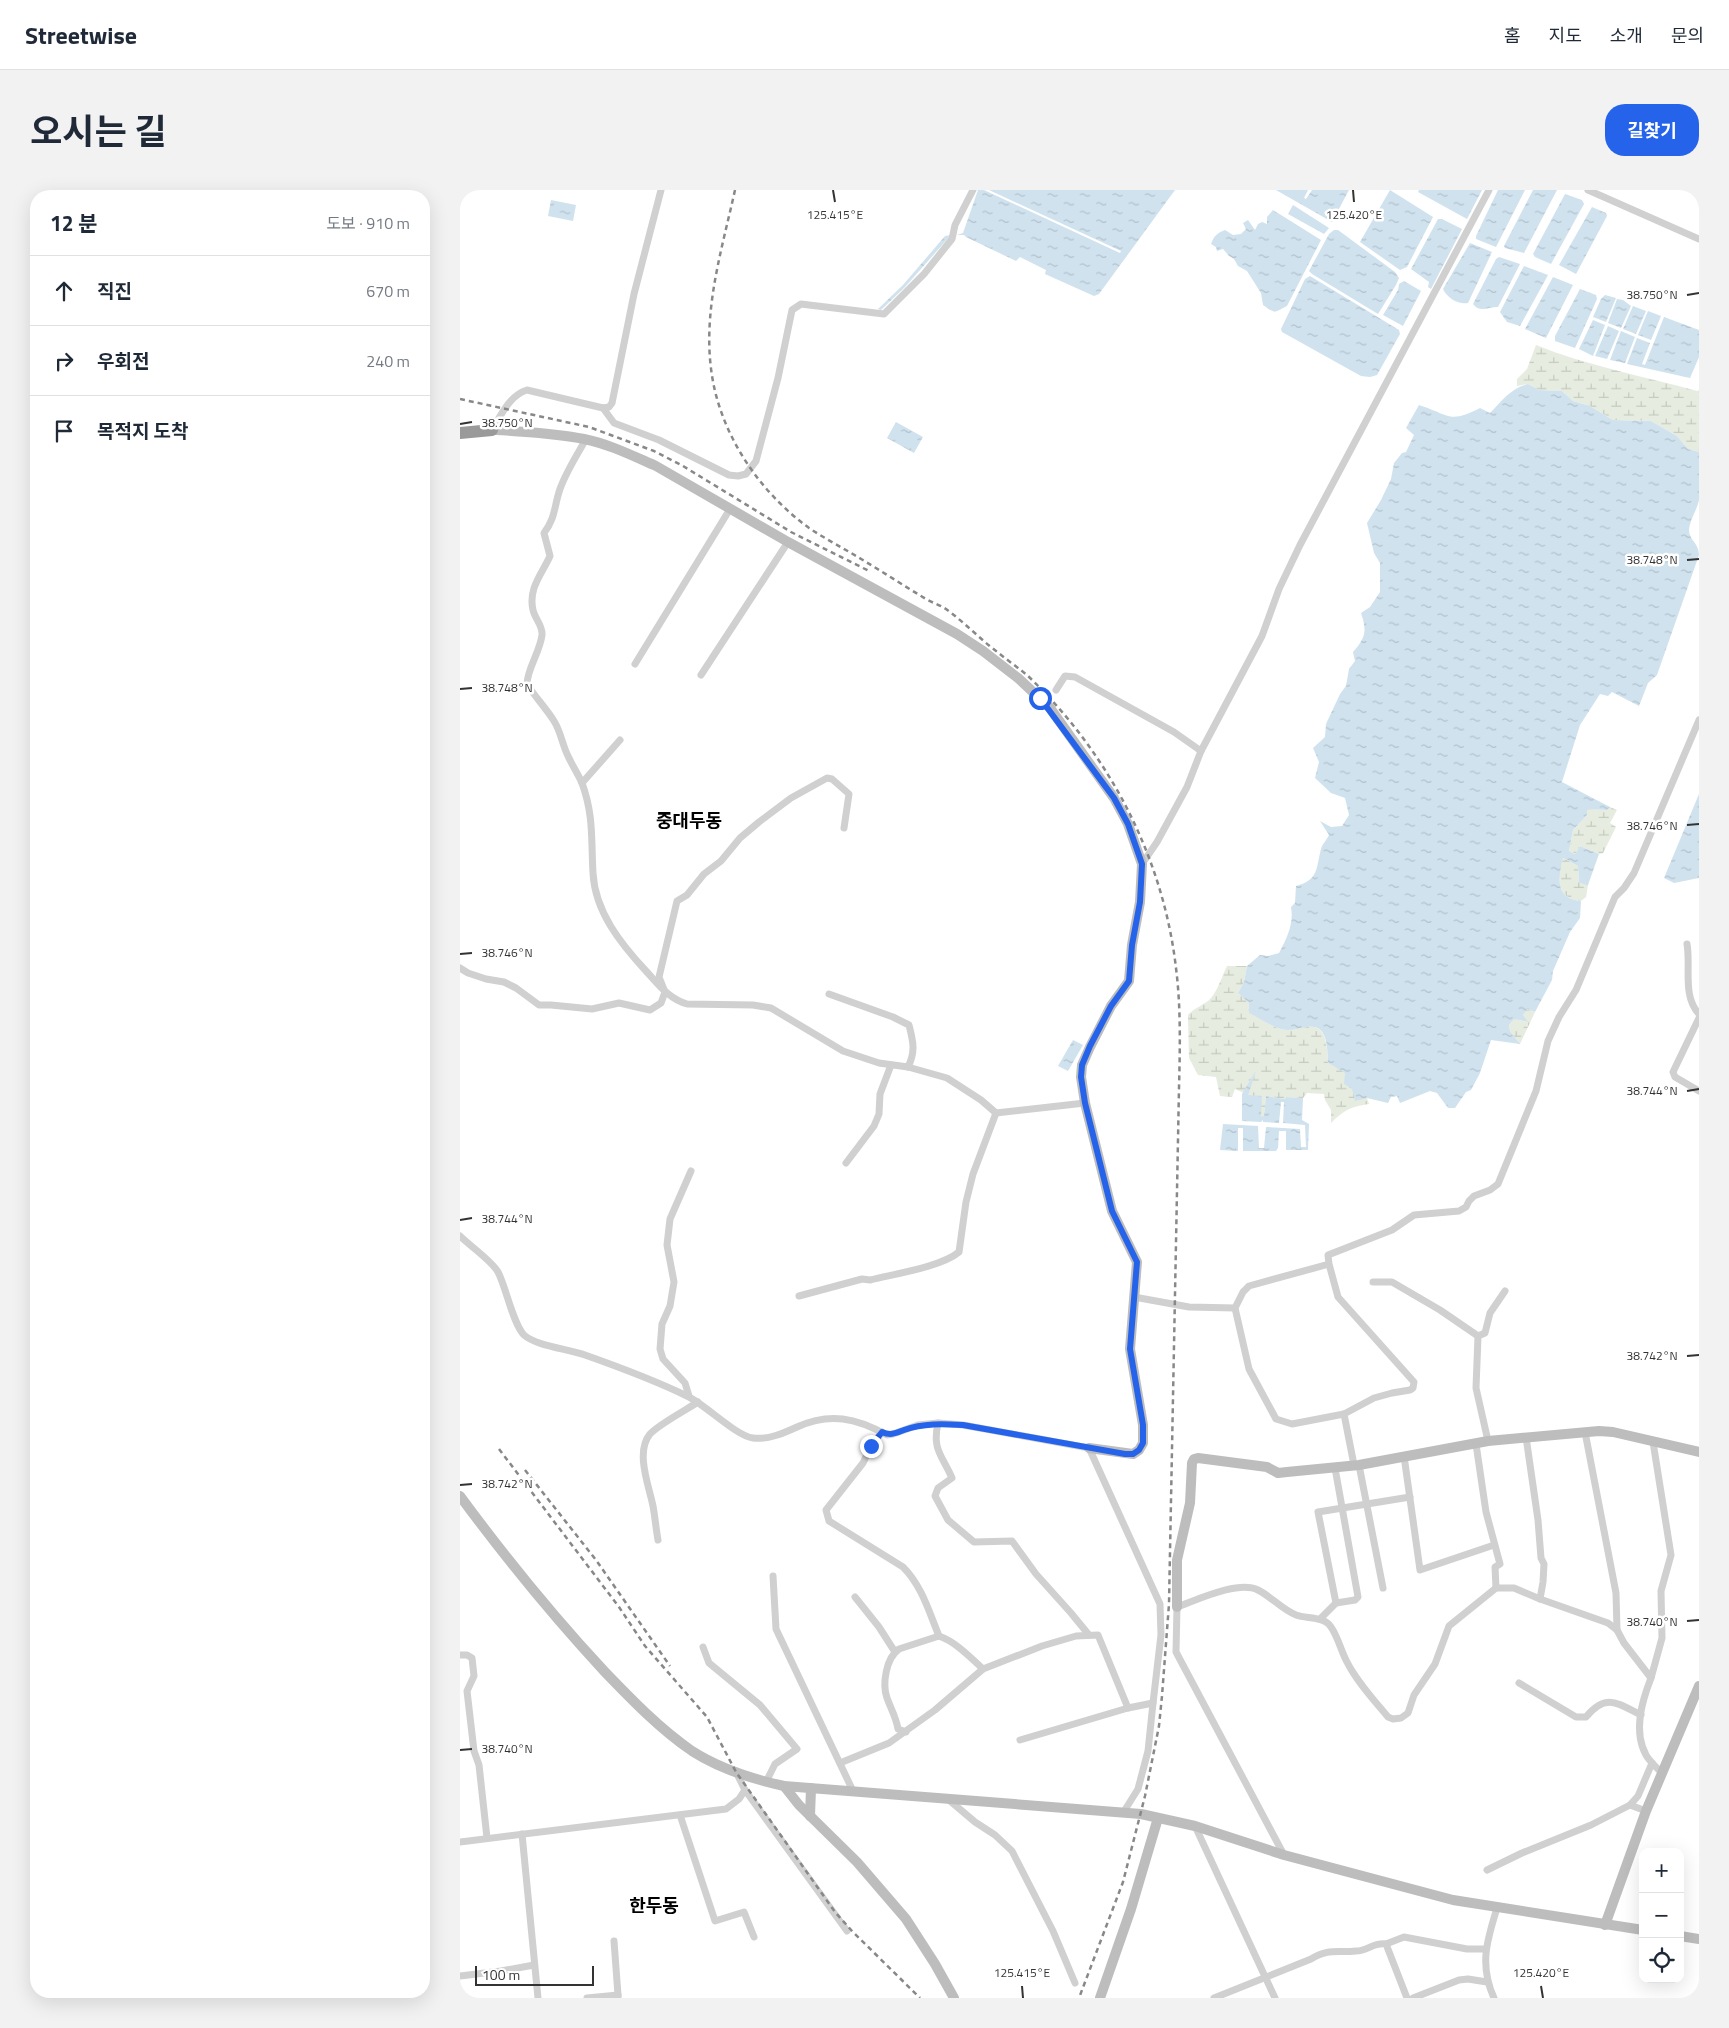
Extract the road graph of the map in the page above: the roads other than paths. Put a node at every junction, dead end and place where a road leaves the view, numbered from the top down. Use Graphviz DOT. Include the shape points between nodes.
graph roads {
  1 [pos="661,190"];
  2 [pos="973,190"];
  3 [pos="1489,190"];
  4 [pos="1588,190"];
  5 [pos="1699,239"];
  6 [pos="604,408"];
  7 [pos="460,427"];
  8 [pos="492,430"];
  9 [pos="460,432"];
  10 [pos="586,439"];
  11 [pos="730,509"];
  12 [pos="788,542"];
  13 [pos="636,664"];
  14 [pos="702,676"];
  15 [pos="1056,690"];
  16 [pos="1699,720"];
  17 [pos="620,740"];
  18 [pos="1201,751"];
  19 [pos="582,783"];
  20 [pos="844,828"];
  21 [pos="1142,864"];
  22 [pos="1687,944"];
  23 [pos="460,968"];
  24 [pos="665,992"];
  25 [pos="829,994"];
  26 [pos="1699,1016"];
  27 [pos="891,1065"];
  28 [pos="908,1066"];
  29 [pos="1699,1091"];
  30 [pos="1085,1103"];
  31 [pos="996,1113"];
  32 [pos="846,1162"];
  33 [pos="691,1171"];
  34 [pos="460,1236"];
  35 [pos="1329,1264"];
  36 [pos="1373,1282"];
  37 [pos="1505,1291"];
  38 [pos="799,1296"];
  39 [pos="1134,1297"];
  40 [pos="1235,1308"];
  41 [pos="1478,1336"];
  42 [pos="689,1396"];
  43 [pos="698,1402"];
  44 [pos="1344,1414"];
  45 [pos="938,1423"];
  46 [pos="882,1432"];
  47 [pos="1585,1432"];
  48 [pos="1526,1437"];
  49 [pos="1488,1441"];
  50 [pos="1652,1442"];
  51 [pos="1476,1444"];
  52 [pos="1089,1448"];
  53 [pos="1699,1452"];
  54 [pos="1404,1456"];
  55 [pos="1357,1465"];
  56 [pos="1334,1468"];
  57 [pos="460,1496"];
  58 [pos="1410,1496"];
  59 [pos="1367,1503"];
  60 [pos="1341,1507"];
  61 [pos="658,1540"];
  62 [pos="1494,1545"];
  63 [pos="773,1576"];
  64 [pos="1382,1588"];
  65 [pos="1496,1588"];
  66 [pos="854,1597"];
  67 [pos="1540,1599"];
  68 [pos="1336,1603"];
  69 [pos="1177,1607"];
  70 [pos="1320,1619"];
  71 [pos="1617,1630"];
  72 [pos="1089,1635"];
  73 [pos="938,1636"];
  74 [pos="702,1648"];
  75 [pos="895,1652"];
  76 [pos="460,1655"];
  77 [pos="983,1669"];
  78 [pos="1651,1678"];
  79 [pos="1519,1683"];
  80 [pos="1699,1686"];
  81 [pos="1153,1703"];
  82 [pos="1128,1708"];
  83 [pos="1641,1715"];
  84 [pos="906,1732"];
  85 [pos="1020,1740"];
  86 [pos="840,1763"];
  87 [pos="1652,1763"];
  88 [pos="736,1772"];
  89 [pos="1662,1774"];
  90 [pos="766,1782"];
  91 [pos="784,1786"];
  92 [pos="811,1788"];
  93 [pos="745,1790"];
  94 [pos="853,1791"];
  95 [pos="949,1800"];
  96 [pos="1630,1805"];
  97 [pos="1646,1811"];
  98 [pos="1123,1813"];
  99 [pos="680,1815"];
  100 [pos="810,1816"];
  101 [pos="1158,1818"];
  102 [pos="1195,1826"];
  103 [pos="522,1834"];
  104 [pos="486,1838"];
  105 [pos="460,1842"];
  106 [pos="1284,1855"];
  107 [pos="1488,1870"];
  108 [pos="1497,1908"];
  109 [pos="1605,1925"];
  110 [pos="1639,1929"];
  111 [pos="847,1931"];
  112 [pos="754,1937"];
  113 [pos="1684,1937"];
  114 [pos="1699,1939"];
  115 [pos="614,1941"];
  116 [pos="1386,1944"];
  117 [pos="1486,1949"];
  118 [pos="534,1965"];
  119 [pos="460,1976"];
  120 [pos="1266,1977"];
  121 [pos="1487,1982"];
  122 [pos="1075,1983"];
  123 [pos="618,1996"];
  124 [pos="538,1998"];
  125 [pos="587,1998"];
  126 [pos="954,1998"];
  127 [pos="1100,1998"];
  128 [pos="1214,1998"];
  129 [pos="1275,1998"];
  130 [pos="1407,1998"];
  131 [pos="1413,1998"];
  132 [pos="1494,1998"];
  1 -- 6 [label="street" via="634,294 612,403"];
  2 -- 6 [label="street" via="952,239 924,274 884,314 809,304 792,310 758,451 746,474 729,475 659,440 614,423"];
  3 -- 18 [label="street" via="1300,545 1262,636"];
  4 -- 5 [label="street"];
  6 -- 8 [label="street" via="527,390 519,392"];
  7 -- 8 [label="street"];
  8 -- 9 [label="highway"];
  8 -- 10 [label="street"];
  10 -- 11 [label="street" via="648,463"];
  10 -- 19 [label="street" via="561,487 554,518 544,533 550,556 537,578 532,601 542,633 527,678 527,684 561,734"];
  11 -- 12 [label="street"];
  11 -- 13 [label="street"];
  12 -- 14 [label="street"];
  12 -- 21 [label="street" via="957,634 1018,678 1050,708 1114,798 1128,824"];
  15 -- 18 [label="street" via="1065,676 1075,676 1174,732"];
  16 -- 35 [label="street" via="1634,873 1616,898 1576,990 1548,1040 1536,1091 1498,1184 1474,1196 1459,1211 1414,1215 1392,1230 1328,1255"];
  17 -- 19 [label="street"];
  18 -- 21 [label="street" via="1187,787"];
  19 -- 24 [label="street" via="592,817 593,874 602,911 632,955"];
  20 -- 24 [label="street" via="848,794 828,778 792,798 740,838 721,861 677,901 659,977"];
  21 -- 30 [label="street" via="1129,981 1102,1023 1082,1065"];
  22 -- 26 [label="street" via="1690,999"];
  23 -- 24 [label="street" via="486,979 504,982 538,1005 592,1009 619,1003 650,1010 661,1003"];
  24 -- 27 [label="street" via="687,1004 771,1008 843,1051"];
  25 -- 28 [label="street" via="909,1025 914,1045 913,1058"];
  26 -- 29 [label="street" via="1673,1072 1675,1077"];
  27 -- 28 [label="street"];
  27 -- 32 [label="street" via="880,1094 879,1114 874,1126"];
  28 -- 31 [label="street" via="947,1078"];
  30 -- 31 [label="street"];
  30 -- 39 [label="street" via="1112,1211 1137,1262"];
  31 -- 38 [label="street" via="973,1174 959,1252 951,1258 919,1268"];
  33 -- 42 [label="street" via="668,1226 674,1282 670,1306 662,1324 660,1349 663,1359 685,1383"];
  34 -- 42 [label="street" via="494,1264 526,1336 583,1354"];
  35 -- 40 [label="street" via="1249,1286"];
  35 -- 44 [label="street" via="1338,1297 1414,1382 1410,1390 1374,1398"];
  36 -- 41 [label="street" via="1392,1282"];
  37 -- 41 [label="street" via="1490,1314 1484,1333"];
  39 -- 40 [label="street" via="1189,1307"];
  39 -- 52 [label="street" via="1130,1349 1143,1443 1133,1454"];
  40 -- 44 [label="street" via="1249,1369 1276,1419 1292,1424"];
  41 -- 49 [label="street" via="1476,1388"];
  42 -- 43 [label="street"];
  43 -- 46 [label="street" via="740,1434 753,1438 769,1437 807,1423 836,1418 849,1418"];
  43 -- 61 [label="street" via="650,1435 646,1444 645,1473"];
  44 -- 55 [label="street"];
  45 -- 46 [label="street" via="893,1434"];
  45 -- 52 [label="street"];
  45 -- 72 [label="street" via="936,1448 952,1478 938,1488 935,1496 948,1520 974,1542 1012,1541"];
  46 -- 73 [label="street" via="826,1514 829,1521 911,1575 920,1588"];
  47 -- 48 [label="street"];
  47 -- 50 [label="street" via="1613,1432"];
  47 -- 71 [label="street" via="1616,1593"];
  48 -- 49 [label="street"];
  48 -- 67 [label="street" via="1544,1564"];
  49 -- 51 [label="street"];
  50 -- 53 [label="street"];
  50 -- 78 [label="street" via="1671,1555 1661,1591 1662,1638"];
  51 -- 54 [label="street"];
  51 -- 62 [label="street"];
  52 -- 81 [label="street" via="1160,1604 1161,1635"];
  54 -- 55 [label="street"];
  54 -- 58 [label="street"];
  55 -- 56 [label="street"];
  55 -- 59 [label="street"];
  56 -- 60 [label="street"];
  56 -- 69 [label="street" via="1278,1473 1267,1467 1194,1459 1190,1503 1177,1560"];
  57 -- 88 [label="street" via="549,1609 624,1692 655,1722 692,1750"];
  58 -- 59 [label="street"];
  58 -- 62 [label="street" via="1420,1570"];
  59 -- 60 [label="street"];
  59 -- 64 [label="street"];
  60 -- 68 [label="street" via="1358,1597"];
  60 -- 68 [label="street" via="1318,1512"];
  62 -- 65 [label="street" via="1500,1564 1495,1567"];
  63 -- 86 [label="street" via="776,1629"];
  65 -- 67 [label="street" via="1514,1588"];
  65 -- 70 [label="street" via="1449,1626 1435,1664 1414,1695 1408,1713 1401,1718 1388,1718 1347,1663 1330,1625"];
  66 -- 75 [label="street"];
  67 -- 71 [label="street" via="1608,1623"];
  68 -- 70 [label="street"];
  69 -- 70 [label="street" via="1234,1588 1250,1587 1287,1611"];
  69 -- 106 [label="street" via="1176,1652"];
  71 -- 78 [label="street"];
  72 -- 77 [label="street" via="1042,1646"];
  72 -- 82 [label="street" via="1098,1634"];
  73 -- 75 [label="street"];
  73 -- 77 [label="street" via="960,1648"];
  74 -- 90 [label="street" via="710,1663 760,1705 797,1750 775,1764"];
  75 -- 84 [label="street" via="886,1675 886,1697 896,1715 898,1729"];
  76 -- 104 [label="street" via="472,1658 474,1668 467,1691"];
  77 -- 84 [label="street"];
  78 -- 83 [label="street"];
  79 -- 83 [label="street" via="1576,1717 1586,1717 1599,1704 1608,1702"];
  80 -- 89 [label="street"];
  81 -- 82 [label="street"];
  81 -- 98 [label="street" via="1148,1751 1138,1789"];
  82 -- 85 [label="street"];
  83 -- 87 [label="street" via="1641,1743"];
  84 -- 86 [label="street" via="889,1743"];
  86 -- 94 [label="street"];
  87 -- 89 [label="street"];
  87 -- 96 [label="street" via="1638,1796"];
  88 -- 90 [label="street"];
  88 -- 93 [label="street"];
  89 -- 97 [label="street"];
  90 -- 91 [label="street"];
  91 -- 92 [label="street"];
  91 -- 100 [label="street"];
  92 -- 94 [label="street"];
  92 -- 100 [label="street"];
  93 -- 99 [label="street" via="726,1809"];
  93 -- 111 [label="street"];
  94 -- 95 [label="street"];
  95 -- 98 [label="street"];
  95 -- 122 [label="street" via="995,1834 1012,1851 1053,1931"];
  96 -- 97 [label="street"];
  96 -- 107 [label="street"];
  97 -- 109 [label="street"];
  98 -- 101 [label="street"];
  99 -- 103 [label="street"];
  99 -- 112 [label="street" via="715,1921 744,1912"];
  100 -- 126 [label="street" via="857,1862 906,1919"];
  101 -- 102 [label="street"];
  101 -- 127 [label="street"];
  102 -- 106 [label="street"];
  102 -- 120 [label="street"];
  103 -- 104 [label="street"];
  103 -- 118 [label="street"];
  104 -- 105 [label="street"];
  106 -- 108 [label="street" via="1453,1900"];
  108 -- 109 [label="street"];
  108 -- 117 [label="street"];
  109 -- 110 [label="street"];
  113 -- 114 [label="street"];
  115 -- 123 [label="street"];
  116 -- 117 [label="street" via="1404,1937 1467,1949"];
  116 -- 120 [label="street" via="1378,1943 1358,1952 1322,1952"];
  116 -- 130 [label="street"];
  117 -- 121 [label="street"];
  118 -- 119 [label="street"];
  118 -- 124 [label="street"];
  120 -- 128 [label="street"];
  120 -- 129 [label="street"];
  121 -- 131 [label="street" via="1459,1980"];
  121 -- 132 [label="street"];
  123 -- 125 [label="street"];
}
